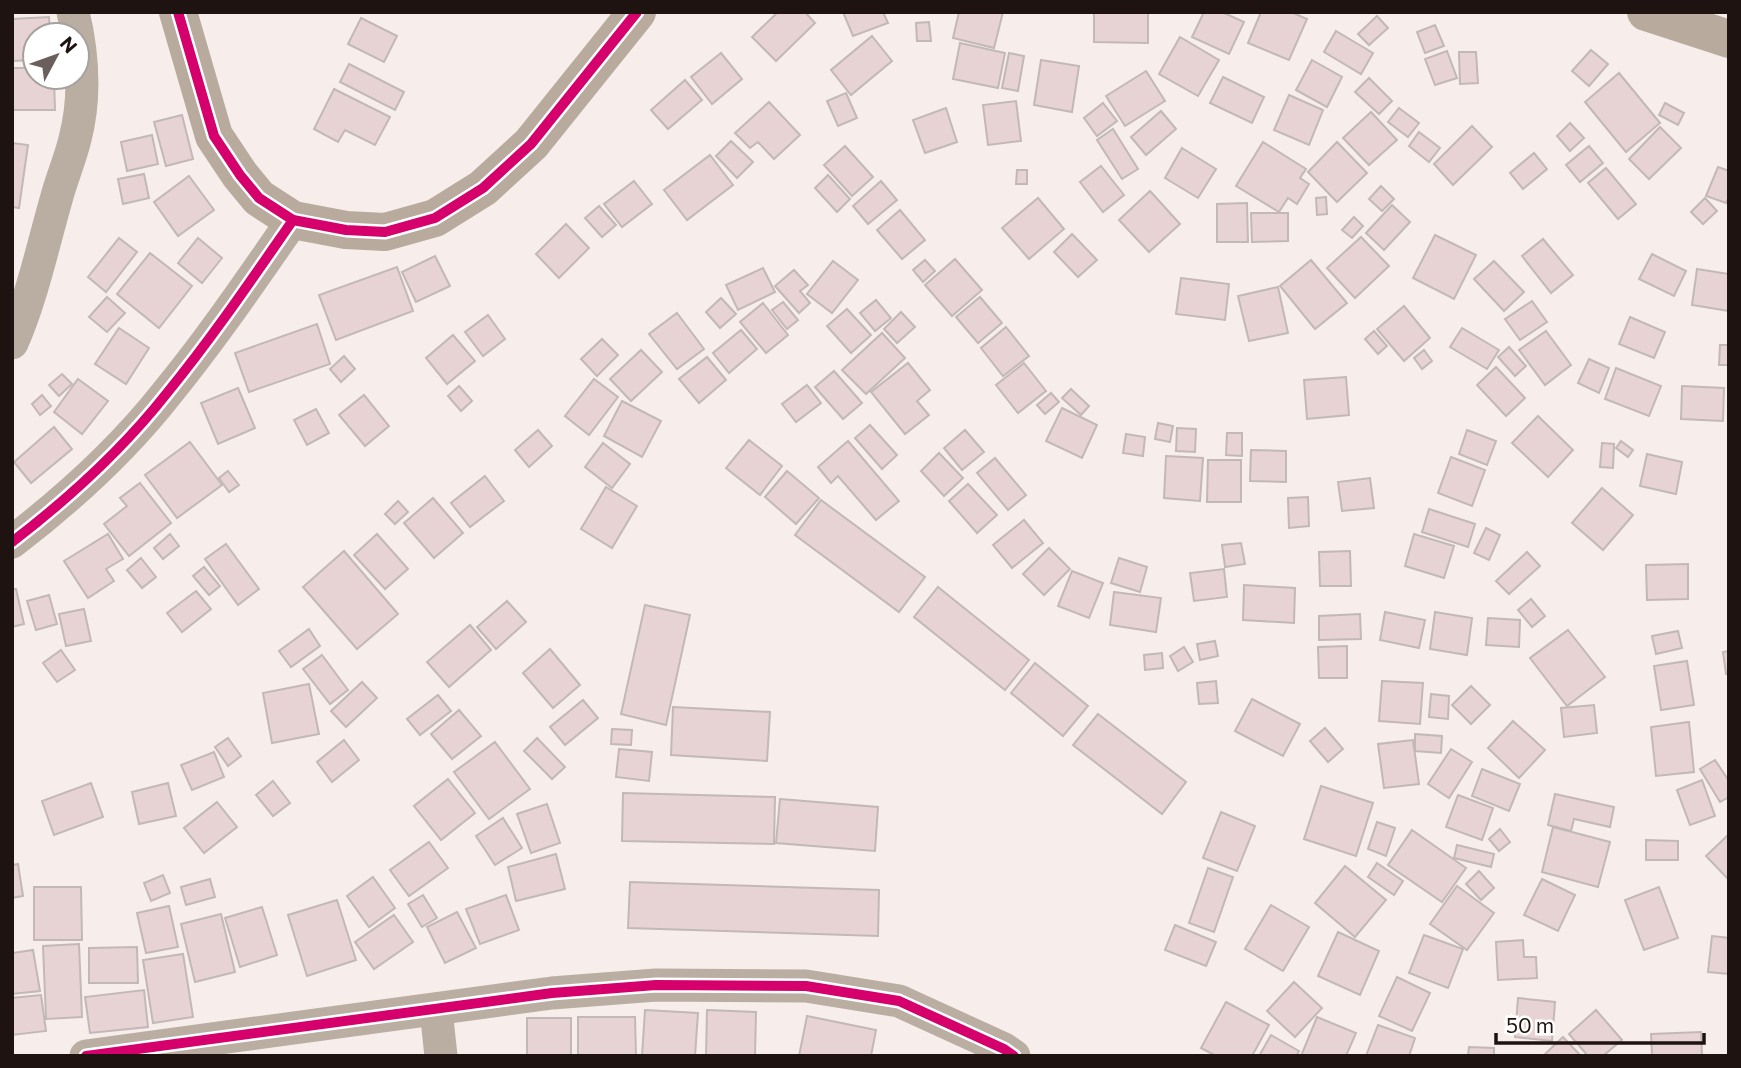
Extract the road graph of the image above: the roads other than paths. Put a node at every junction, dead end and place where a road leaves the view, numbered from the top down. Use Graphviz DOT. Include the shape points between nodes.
graph roads {
  1 [pos="73,12"];
  2 [pos="178,12"];
  3 [pos="637,12"];
  4 [pos="1646,12"];
  5 [pos="1729,39"];
  6 [pos="293,220"];
  7 [pos="12,343"];
  8 [pos="12,542"];
  9 [pos="436,1010"];
  10 [pos="86,1056"];
  11 [pos="441,1056"];
  12 [pos="1014,1056"];
  1 -- 7 [label="street" via="83,64 76,138"];
  2 -- 6 [label="street" via="214,136 259,198"];
  3 -- 6 [label="street" via="531,144 484,188 435,218 385,232"];
  4 -- 5 [label="street"];
  6 -- 8 [label="street" via="166,395 104,462"];
  9 -- 10 [label="street"];
  9 -- 11 [label="street"];
  9 -- 12 [label="street" via="552,993 656,985 806,986 899,1001"];
}
